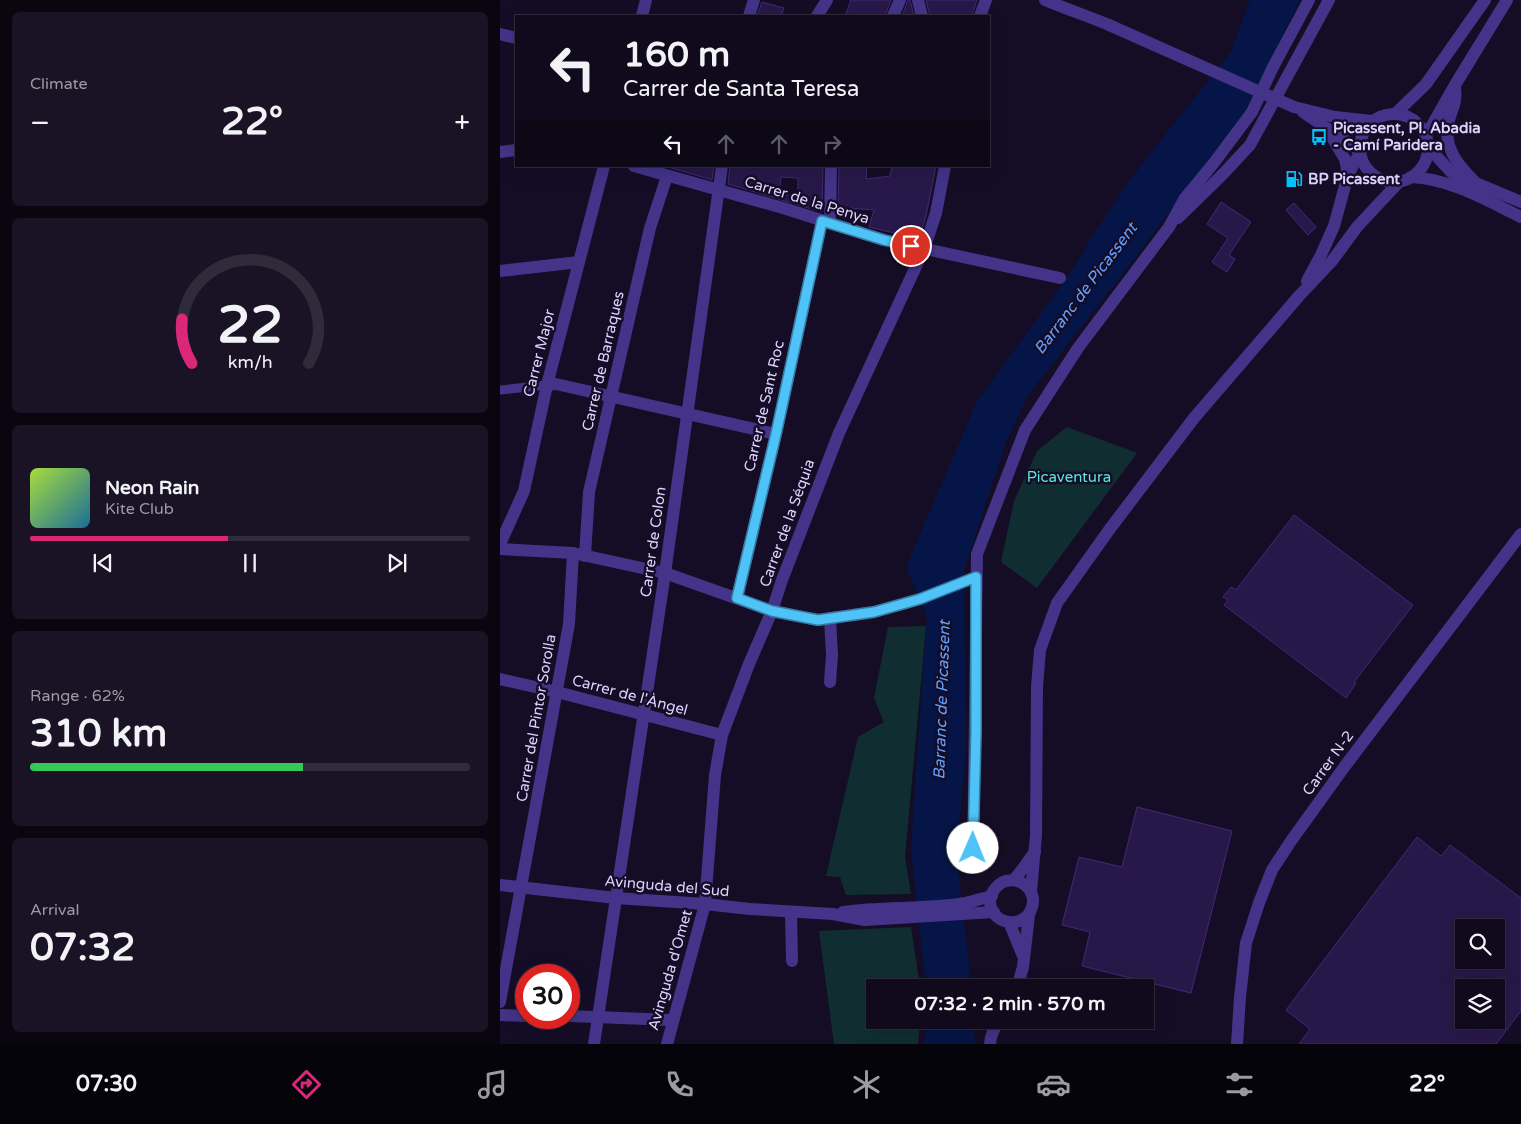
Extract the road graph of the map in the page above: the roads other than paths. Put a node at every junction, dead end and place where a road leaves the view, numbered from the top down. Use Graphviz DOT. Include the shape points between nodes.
graph roads {
  1 [pos="646,0"];
  2 [pos="754,0"];
  3 [pos="900,0"];
  4 [pos="918,0"];
  5 [pos="986,0"];
  6 [pos="1045,0"];
  7 [pos="1051,0"];
  8 [pos="1070,0"];
  9 [pos="1309,0"];
  10 [pos="1329,0"];
  11 [pos="1485,0"];
  12 [pos="1507,0"];
  13 [pos="827,1"];
  14 [pos="1078,12"];
  15 [pos="642,15"];
  16 [pos="749,15"];
  17 [pos="818,15"];
  18 [pos="893,15"];
  19 [pos="922,15"];
  20 [pos="980,15"];
  21 [pos="500,34"];
  22 [pos="515,38"];
  23 [pos="1455,85"];
  24 [pos="1294,107"];
  25 [pos="1396,113"];
  26 [pos="1372,121"];
  27 [pos="1328,129"];
  28 [pos="1427,142"];
  29 [pos="515,150"];
  30 [pos="1359,151"];
  31 [pos="500,152"];
  32 [pos="604,167"];
  33 [pos="637,167"];
  34 [pos="722,167"];
  35 [pos="831,167"];
  36 [pos="945,167"];
  37 [pos="1348,175"];
  38 [pos="667,176"];
  39 [pos="1411,177"];
  40 [pos="1399,182"];
  41 [pos="1476,183"];
  42 [pos="719,191"];
  43 [pos="1521,202"];
  44 [pos="1521,217"];
  45 [pos="826,222"];
  46 [pos="1169,227"];
  47 [pos="924,249"];
  48 [pos="578,262"];
  49 [pos="500,271"];
  50 [pos="1060,278"];
  51 [pos="1299,296"];
  52 [pos="547,385"];
  53 [pos="500,390"];
  54 [pos="612,397"];
  55 [pos="688,414"];
  56 [pos="776,434"];
  57 [pos="1521,534"];
  58 [pos="500,544"];
  59 [pos="500,549"];
  60 [pos="579,554"];
  61 [pos="666,573"];
  62 [pos="976,577"];
  63 [pos="737,598"];
  64 [pos="772,611"];
  65 [pos="830,618"];
  66 [pos="500,679"];
  67 [pos="830,682"];
  68 [pos="557,692"];
  69 [pos="643,716"];
  70 [pos="722,735"];
  71 [pos="1035,852"];
  72 [pos="972,867"];
  73 [pos="1013,880"];
  74 [pos="500,885"];
  75 [pos="522,887"];
  76 [pos="1031,892"];
  77 [pos="992,896"];
  78 [pos="616,898"];
  79 [pos="706,904"];
  80 [pos="967,908"];
  81 [pos="791,912"];
  82 [pos="994,912"];
  83 [pos="1028,915"];
  84 [pos="1009,922"];
  85 [pos="1024,956"];
  86 [pos="792,962"];
  87 [pos="1020,979"];
  88 [pos="500,1002"];
  89 [pos="500,1015"];
  90 [pos="515,1016"];
  91 [pos="580,1016"];
  92 [pos="598,1017"];
  93 [pos="672,1020"];
  94 [pos="994,1029"];
  95 [pos="594,1044"];
  96 [pos="667,1044"];
  97 [pos="990,1044"];
  98 [pos="1237,1044"];
  1 -- 15 [label="street"];
  2 -- 16 [label="street"];
  3 -- 18 [label="street"];
  4 -- 19 [label="street"];
  5 -- 20 [label="street"];
  6 -- 7 [label="street"];
  6 -- 14 [label="street"];
  8 -- 14 [label="street"];
  9 -- 46 [label="street" via="1272,67 1252,112 1185,198"];
  10 -- 46 [label="street" via="1250,144"];
  11 -- 25 [label="street" via="1426,84"];
  12 -- 23 [label="street"];
  13 -- 17 [label="street"];
  14 -- 24 [label="street, bridge"];
  21 -- 22 [label="street"];
  23 -- 28 [label="street"];
  23 -- 41 [label="street" via="1457,98 1448,122 1449,150"];
  24 -- 26 [label="street" via="1335,117"];
  24 -- 27 [label="street"];
  25 -- 26 [label="street"];
  25 -- 28 [label="street" via="1414,120"];
  26 -- 30 [label="street" via="1360,140"];
  27 -- 30 [label="street"];
  27 -- 37 [label="street" via="1345,159"];
  28 -- 39 [label="street" via="1424,165"];
  28 -- 41 [label="street" via="1451,172"];
  29 -- 31 [label="street"];
  30 -- 37 [label="street"];
  30 -- 40 [label="street" via="1366,168 1373,175 1380,180"];
  32 -- 48 [label="street, Carrer Major"];
  33 -- 38 [label="street, Carrer de la Penya"];
  34 -- 42 [label="street, Carrer de Colon"];
  35 -- 45 [label="street, Carrer de Sant Roc"];
  36 -- 47 [label="street, Carrer de la Séquia" via="936,213"];
  37 -- 51 [label="street" via="1334,226"];
  38 -- 42 [label="street, Carrer de la Penya"];
  38 -- 54 [label="street, Carrer de Barraques" via="650,228"];
  39 -- 40 [label="street"];
  39 -- 44 [label="street" via="1447,183"];
  40 -- 51 [label="street"];
  41 -- 43 [label="street"];
  42 -- 45 [label="street, Carrer de la Penya"];
  42 -- 55 [label="street, Carrer de Colon"];
  45 -- 47 [label="street, Carrer de la Penya"];
  45 -- 56 [label="street, Carrer de Sant Roc"];
  46 -- 62 [label="street" via="1078,348 1025,430 977,554"];
  47 -- 50 [label="street, Carrer de la Penya"];
  47 -- 64 [label="street, Carrer de la Séquia" via="839,433"];
  48 -- 49 [label="street"];
  48 -- 52 [label="street, Carrer Major"];
  51 -- 71 [label="street" via="1194,418 1057,603 1040,650"];
  52 -- 53 [label="street"];
  52 -- 54 [label="street" via="556,384"];
  52 -- 58 [label="street, Carrer Major" via="524,491"];
  54 -- 55 [label="street"];
  54 -- 60 [label="street, Carrer de Barraques" via="588,492"];
  55 -- 56 [label="street"];
  55 -- 61 [label="street, Carrer de Colon"];
  56 -- 63 [label="street, Carrer de Sant Roc"];
  57 -- 98 [label="street, Carrer N-2" via="1345,766 1272,870 1246,943"];
  59 -- 60 [label="street"];
  60 -- 61 [label="street"];
  60 -- 68 [label="street, Carrer del Pintor Sorolla"];
  61 -- 63 [label="street"];
  61 -- 69 [label="street, Carrer de Colon"];
  62 -- 65 [label="street" via="920,599 874,612"];
  62 -- 72 [label="street"];
  63 -- 64 [label="street"];
  64 -- 65 [label="street" via="818,620"];
  64 -- 70 [label="street, Carrer de la Séquia"];
  65 -- 67 [label="street"];
  66 -- 68 [label="street, Carrer de l'Àngel"];
  68 -- 69 [label="street, Carrer de l'Àngel"];
  68 -- 75 [label="street, Carrer del Pintor Sorolla"];
  69 -- 70 [label="street, Carrer de l'Àngel"];
  69 -- 78 [label="street, Carrer de Colon"];
  70 -- 79 [label="street, Carrer de la Séquia" via="715,775"];
  71 -- 73 [label="street"];
  71 -- 76 [label="street"];
  73 -- 76 [label="street" via="1027,886"];
  73 -- 77 [label="street" via="1000,883"];
  74 -- 75 [label="street, Avinguda del Sud"];
  75 -- 78 [label="street, Avinguda del Sud"];
  75 -- 88 [label="street, Carrer del Pintor Sorolla"];
  76 -- 83 [label="street" via="1033,903"];
  77 -- 80 [label="street, Avinguda del Sud"];
  77 -- 82 [label="street"];
  78 -- 79 [label="street, Avinguda del Sud"];
  78 -- 92 [label="street, Carrer de Colon"];
  79 -- 81 [label="street, Avinguda del Sud"];
  79 -- 93 [label="street, Avinguda d'Omet"];
  80 -- 81 [label="street, Avinguda del Sud" via="906,908 866,914"];
  80 -- 82 [label="street, Avinguda del Sud"];
  81 -- 86 [label="street"];
  82 -- 84 [label="street" via="999,919"];
  83 -- 84 [label="street" via="1023,920"];
  83 -- 85 [label="street"];
  84 -- 85 [label="street"];
  85 -- 87 [label="street"];
  89 -- 90 [label="street"];
  91 -- 92 [label="street"];
  92 -- 93 [label="street"];
  92 -- 95 [label="street, Carrer de Colon"];
  93 -- 96 [label="street, Avinguda d'Omet"];
  94 -- 97 [label="street"];
}
